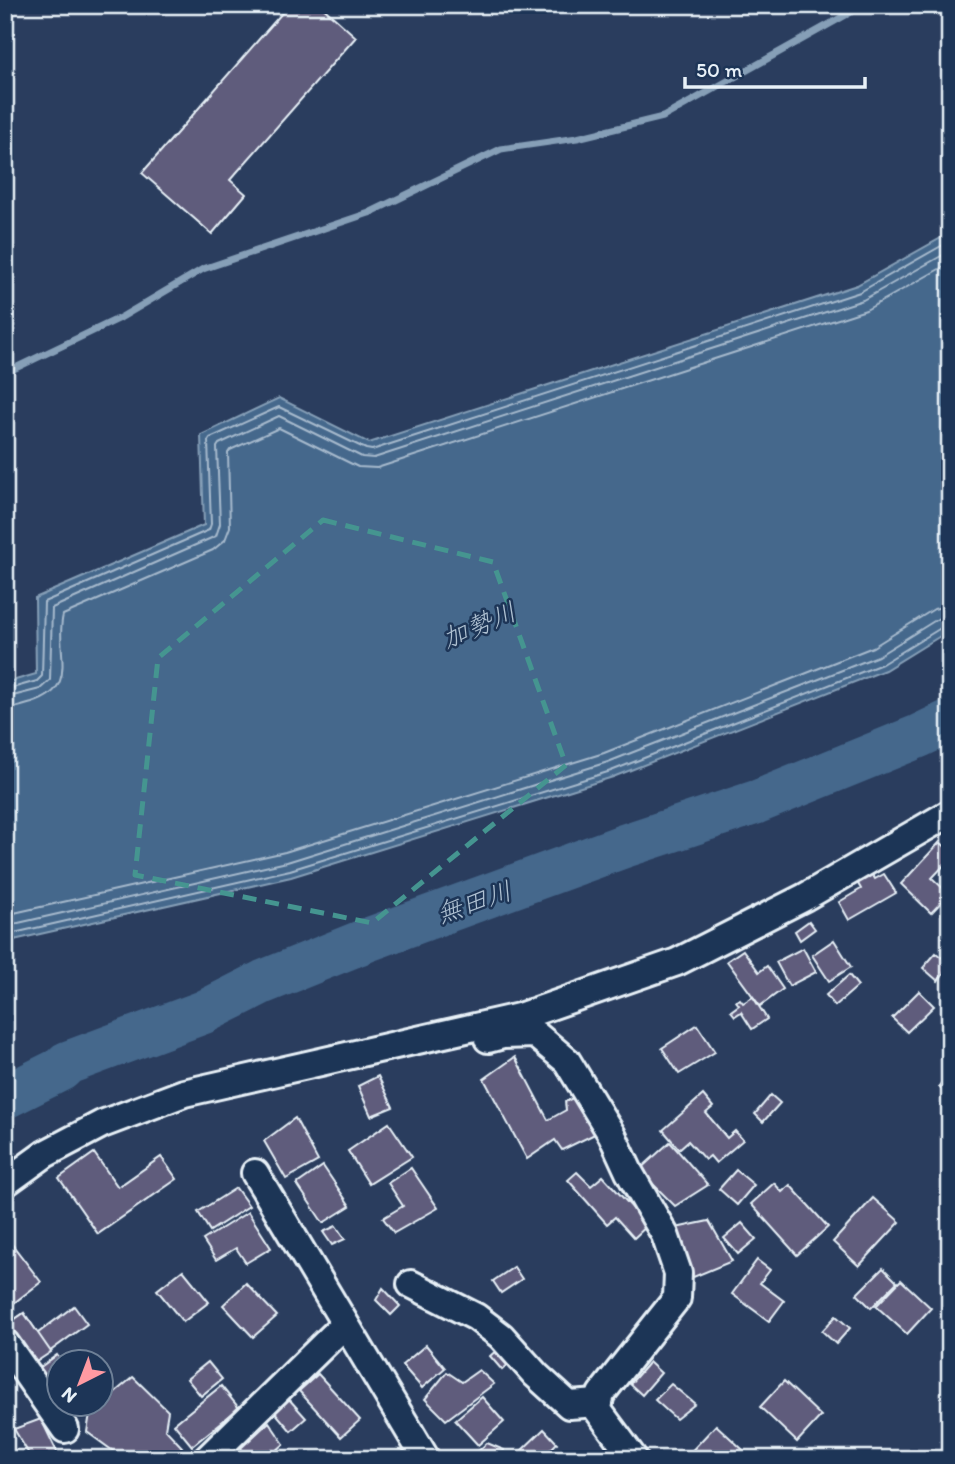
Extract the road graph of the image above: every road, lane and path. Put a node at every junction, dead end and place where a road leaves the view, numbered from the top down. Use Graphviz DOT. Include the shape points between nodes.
graph roads {
  1 [pos="950,813"];
  2 [pos="414,1041"];
  3 [pos="255,1173"];
  4 [pos="5,1183"];
  5 [pos="411,1284"];
  6 [pos="344,1325"];
  7 [pos="5,1343"];
  8 [pos="599,1403"];
  9 [pos="65,1429"];
  10 [pos="207,1459"];
  11 [pos="426,1459"];
  12 [pos="634,1459"];
  1 -- 2 [label="street" via="805,897 677,962 519,1017"];
  2 -- 4 [label="street" via="184,1093 102,1124 45,1154"];
  2 -- 8 [label="street" via="463,1046 503,1035 535,1034 568,1061 665,1235 678,1273 677,1298 601,1394"];
  3 -- 6 [label="street"];
  5 -- 8 [label="street" via="476,1317 501,1336 569,1405"];
  6 -- 10 [label="street"];
  6 -- 11 [label="street"];
  7 -- 9 [label="street"];
  8 -- 12 [label="street" via="597,1409"];
}
